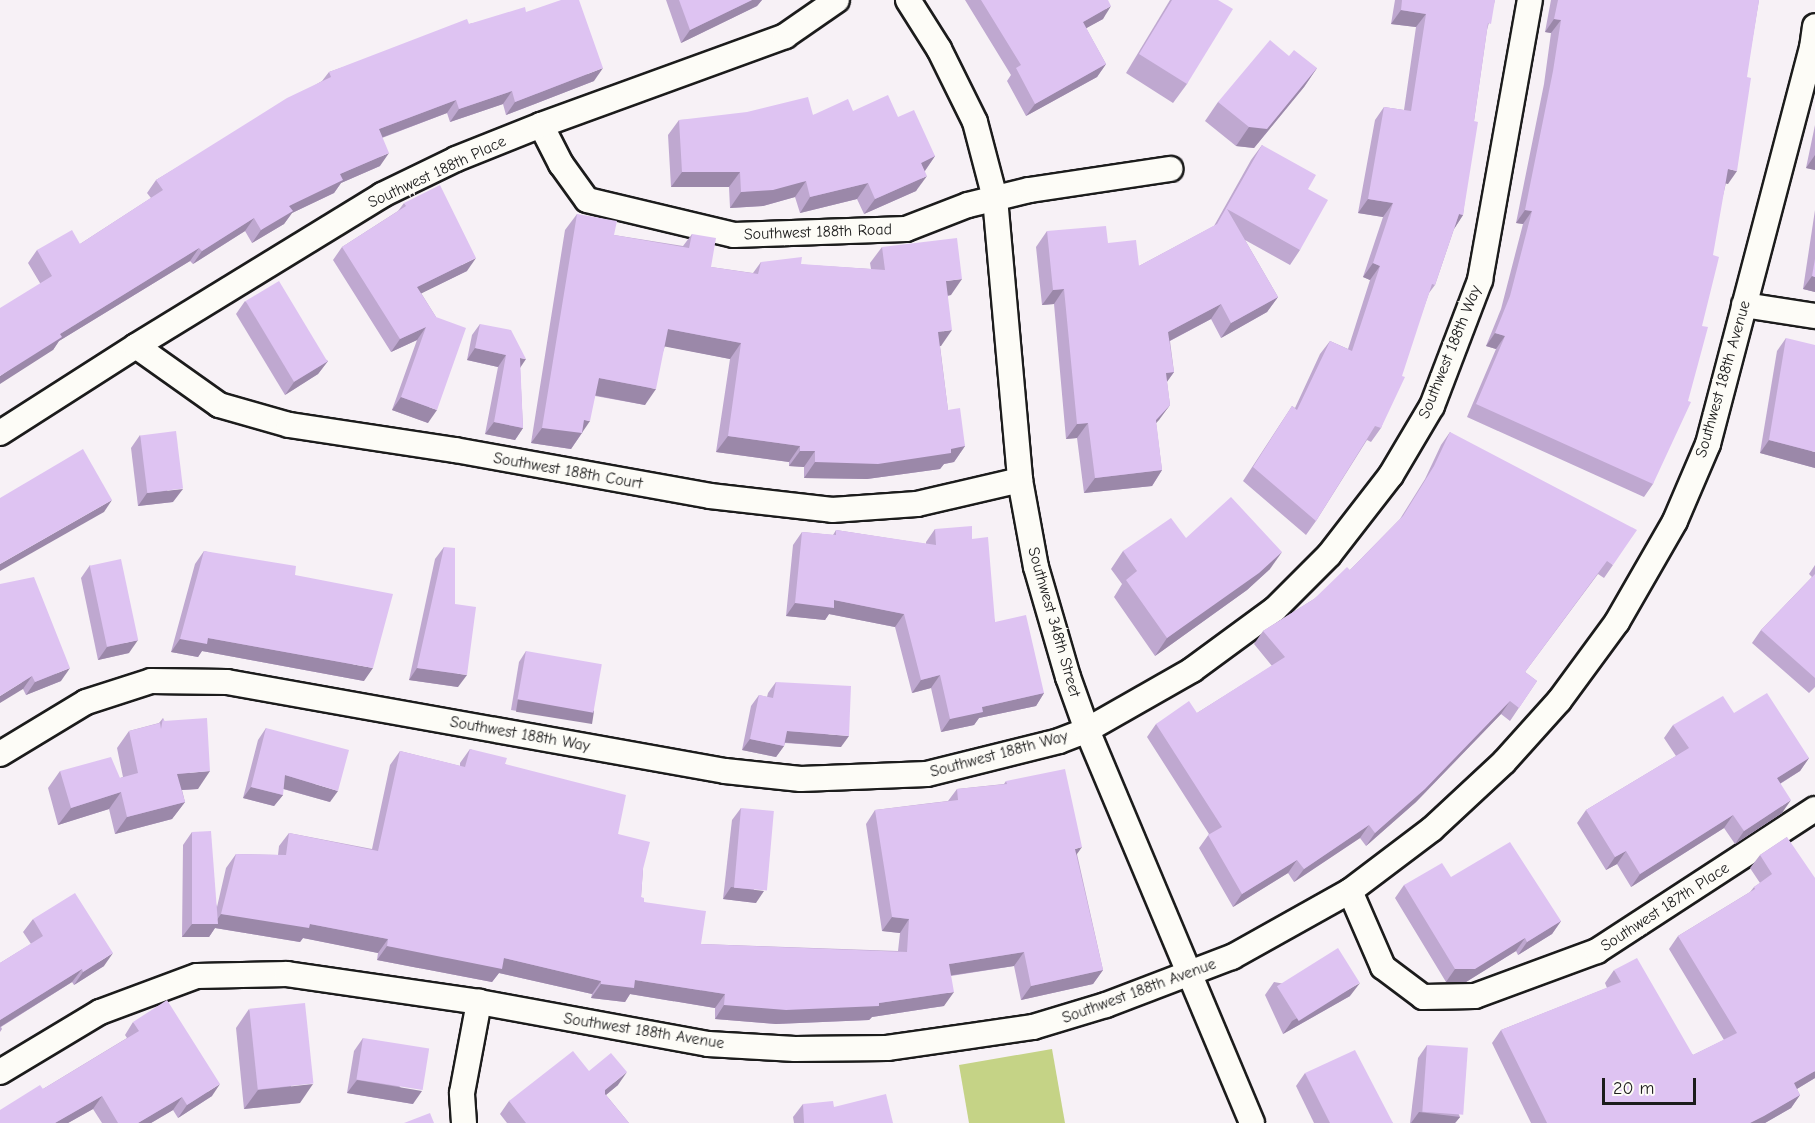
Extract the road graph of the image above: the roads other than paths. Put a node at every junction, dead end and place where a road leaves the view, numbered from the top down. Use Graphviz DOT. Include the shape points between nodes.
graph roads {
  1 [pos="837,0"];
  2 [pos="909,0"];
  3 [pos="1530,0"];
  4 [pos="1814,40"];
  5 [pos="541,125"];
  6 [pos="1170,169"];
  7 [pos="995,198"];
  8 [pos="1744,305"];
  9 [pos="1815,316"];
  10 [pos="136,346"];
  11 [pos="0,433"];
  12 [pos="1020,480"];
  13 [pos="1087,730"];
  14 [pos="0,754"];
  15 [pos="1815,809"];
  16 [pos="1350,891"];
  17 [pos="1192,975"];
  18 [pos="479,1002"];
  19 [pos="0,1072"];
  20 [pos="464,1123"];
  21 [pos="1252,1123"];
  1 -- 5 [label="street, Southwest 188th Place" via="785,36"];
  2 -- 7 [label="street, Southwest 348th Street" via="939,49 975,122"];
  3 -- 13 [label="street, Southwest 188th Way" via="1480,280 1432,406 1391,475 1329,555 1275,609 1192,670"];
  4 -- 8 [label="street, Southwest 188th Avenue"];
  5 -- 7 [label="street, Southwest 188th Road" via="561,164 587,200 734,235 906,229"];
  5 -- 10 [label="street, Southwest 188th Place" via="456,159 382,195"];
  6 -- 7 [label="street, Southwest 188th Road"];
  7 -- 12 [label="street, Southwest 348th Street"];
  8 -- 9 [label="street"];
  8 -- 16 [label="street, Southwest 188th Avenue" via="1708,444 1675,521 1617,622 1559,701 1504,762 1432,829"];
  10 -- 11 [label="street, Southwest 188th Place"];
  10 -- 12 [label="street, Southwest 188th Court" via="219,405 289,425 710,496 832,510 917,504"];
  12 -- 13 [label="street, Southwest 348th Street" via="1036,567"];
  13 -- 14 [label="street, Southwest 188th Way" via="1059,741 927,774 801,779 714,769 227,682 151,681 86,702"];
  13 -- 17 [label="street, Southwest 348th Street"];
  15 -- 16 [label="street, Southwest 187th Place" via="1598,951 1475,996 1423,998 1383,967"];
  16 -- 17 [label="street, Southwest 188th Avenue"];
  17 -- 18 [label="street, Southwest 188th Avenue" via="1033,1027 887,1048 795,1049 708,1044"];
  17 -- 21 [label="street, Southwest 348th Street"];
  18 -- 19 [label="street, Southwest 188th Avenue" via="286,974 197,976 100,1012"];
  18 -- 20 [label="street" via="462,1093"];
}
